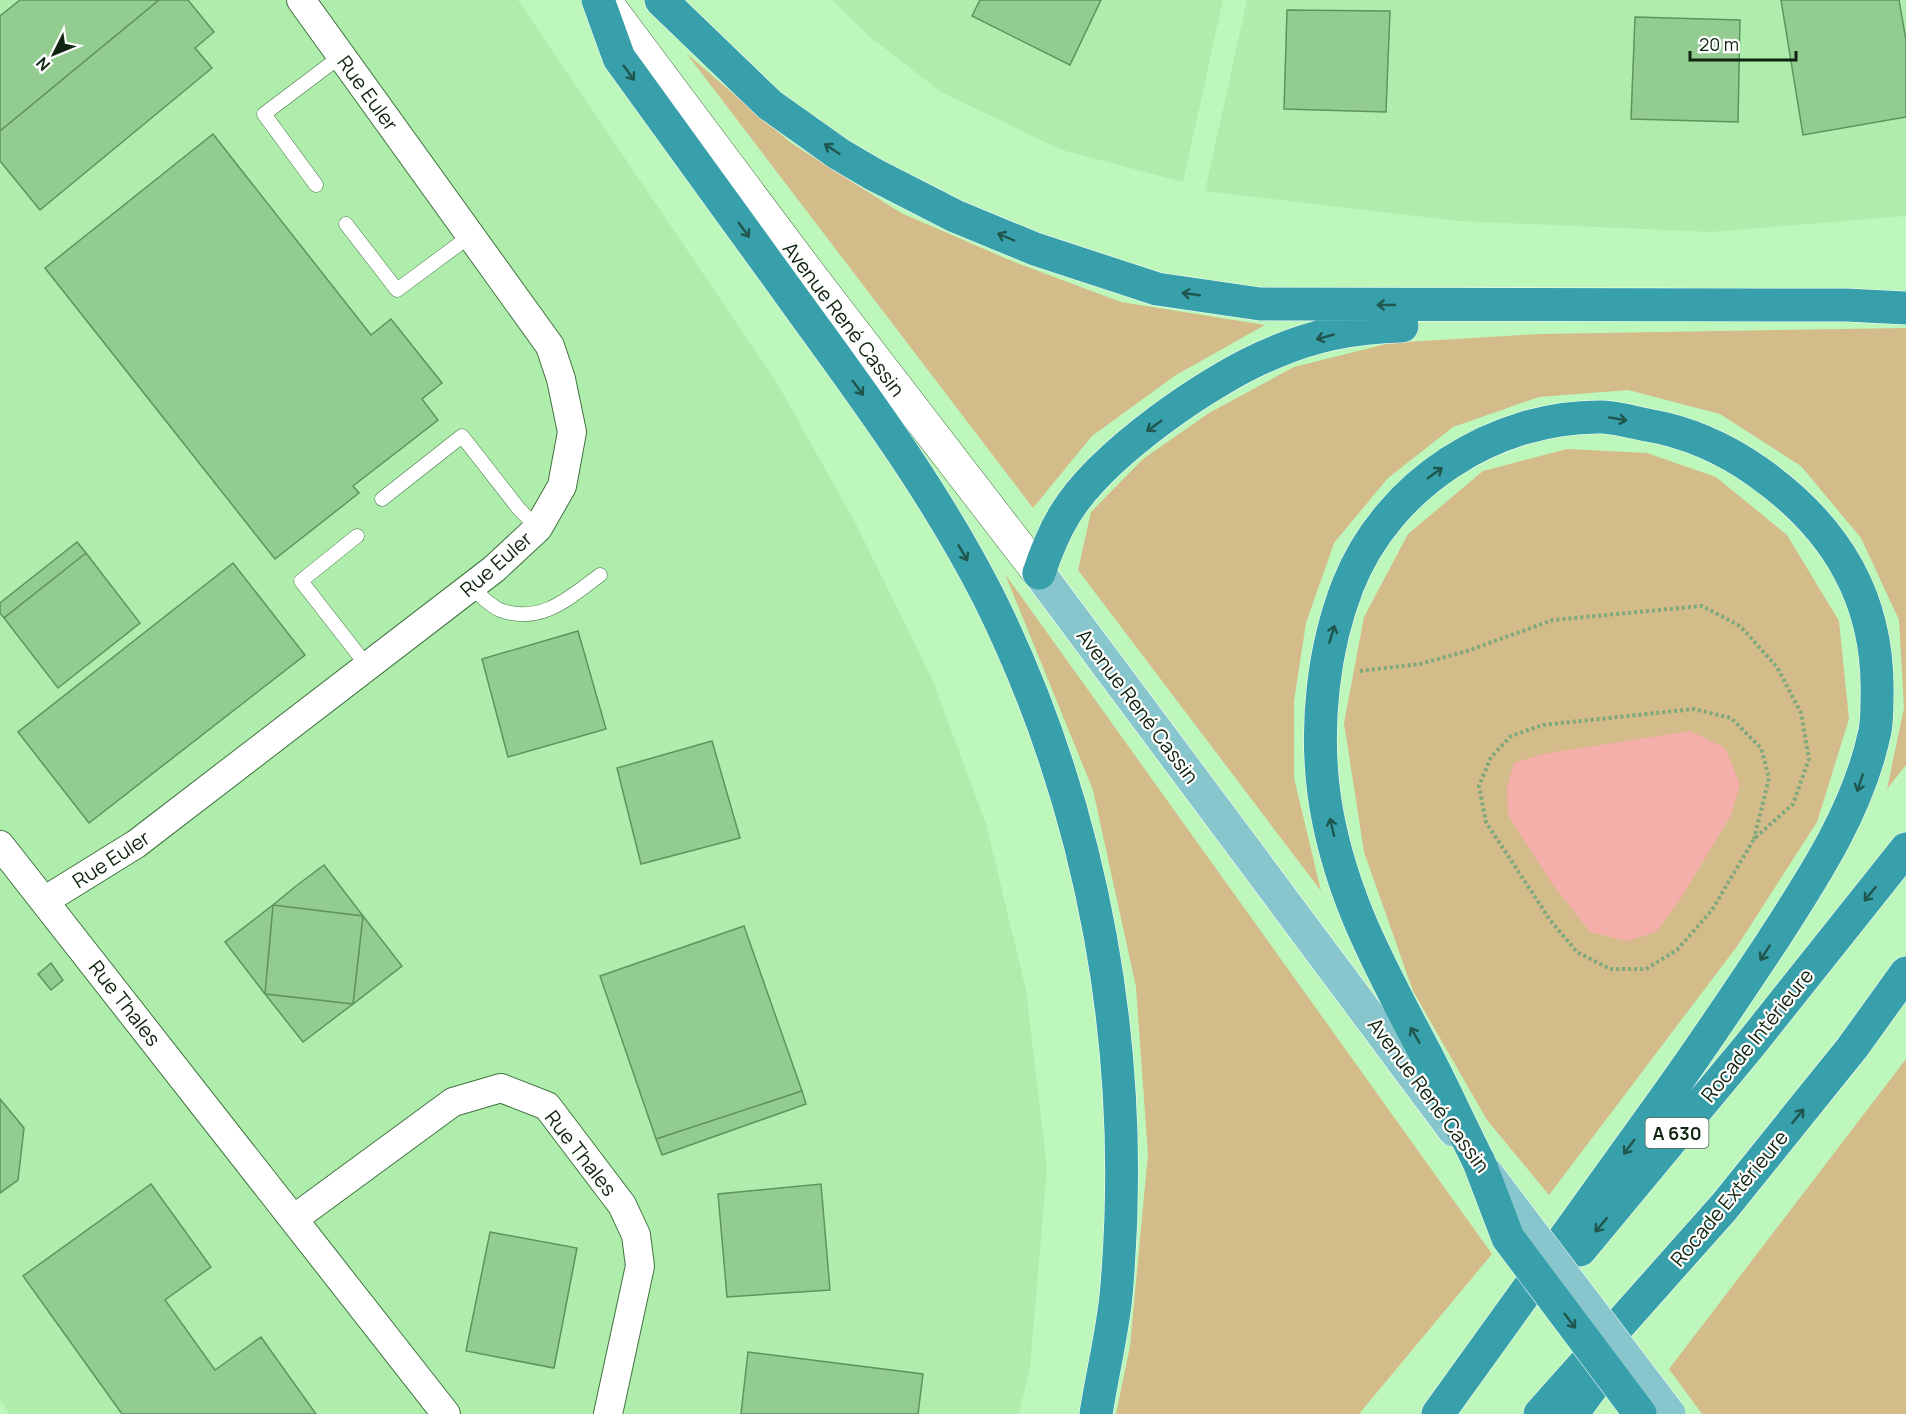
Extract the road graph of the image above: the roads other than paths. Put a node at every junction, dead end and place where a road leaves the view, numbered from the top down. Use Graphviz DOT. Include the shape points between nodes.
graph roads {
  1 [pos="301,0"];
  2 [pos="598,0"];
  3 [pos="604,0"];
  4 [pos="660,0"];
  5 [pos="341,56"];
  6 [pos="316,185"];
  7 [pos="346,224"];
  8 [pos="470,236"];
  9 [pos="1906,309"];
  10 [pos="382,499"];
  11 [pos="538,528"];
  12 [pos="357,536"];
  13 [pos="1039,573"];
  14 [pos="600,575"];
  15 [pos="471,587"];
  16 [pos="368,667"];
  17 [pos="0,845"];
  18 [pos="1906,849"];
  19 [pos="44,901"];
  20 [pos="1906,973"];
  21 [pos="1479,1162"];
  22 [pos="1724,1207"];
  23 [pos="295,1218"];
  24 [pos="446,1414"];
  25 [pos="608,1414"];
  26 [pos="1096,1414"];
  27 [pos="1438,1414"];
  28 [pos="1445,1414"];
  29 [pos="1540,1414"];
  30 [pos="1572,1414"];
  31 [pos="1640,1414"];
  32 [pos="1669,1414"];
  1 -- 5 [label="street, Rue Euler"];
  2 -- 26 [label="highway, one-way" via="618,58 913,467 987,596 1041,715 1078,833 1104,944 1117,1055 1122,1163 1116,1298"];
  3 -- 13 [label="main road, Avenue René Cassin"];
  9 -- 4 [label="highway, one-way" via="1834,305 1260,304 1157,289 1025,245 955,216 873,174 770,105"];
  5 -- 6 [label="lane" via="264,114"];
  5 -- 8 [label="street, Rue Euler"];
  7 -- 8 [label="lane" via="398,290"];
  8 -- 11 [label="street, Rue Euler" via="549,346 561,379 572,432 562,486"];
  9 -- 13 [label="highway, one-way" via="1849,324 1359,327 1273,352 1197,394 1135,439 1065,513"];
  10 -- 11 [label="lane" via="462,436"];
  11 -- 15 [label="street, Rue Euler"];
  12 -- 16 [label="lane" via="301,581"];
  13 -- 21 [label="main road, Avenue René Cassin"];
  14 -- 15 [label="lane" via="553,610 526,615 498,609"];
  15 -- 16 [label="street, Rue Euler"];
  16 -- 19 [label="street, Rue Euler" via="136,844"];
  17 -- 19 [label="street, Rue Thales"];
  18 -- 28 [label="highway, Rocade Intérieure / A 630, one-way"];
  19 -- 23 [label="street, Rue Thales"];
  22 -- 20 [label="highway, Rocade Extérieure, one-way" via="1852,1048"];
  21 -- 27 [label="highway, one-way" via="1365,939 1345,884 1324,793 1321,717 1329,643 1349,581 1378,531 1419,484 1457,457 1500,435 1554,421 1605,417 1679,430 1730,452 1806,510 1840,552 1866,605 1878,662 1876,727 1858,790 1832,844 1721,1020"];
  21 -- 31 [label="highway, one-way, bridge" via="1508,1238"];
  21 -- 32 [label="main road, Avenue René Cassin, bridge"];
  22 -- 29 [label="highway, Rocade Extérieure"];
  22 -- 30 [label="highway"];
  23 -- 24 [label="street, Rue Thales"];
  23 -- 25 [label="street, Rue Thales" via="453,1102 501,1088 547,1106 622,1205 636,1234 640,1266"];
}
